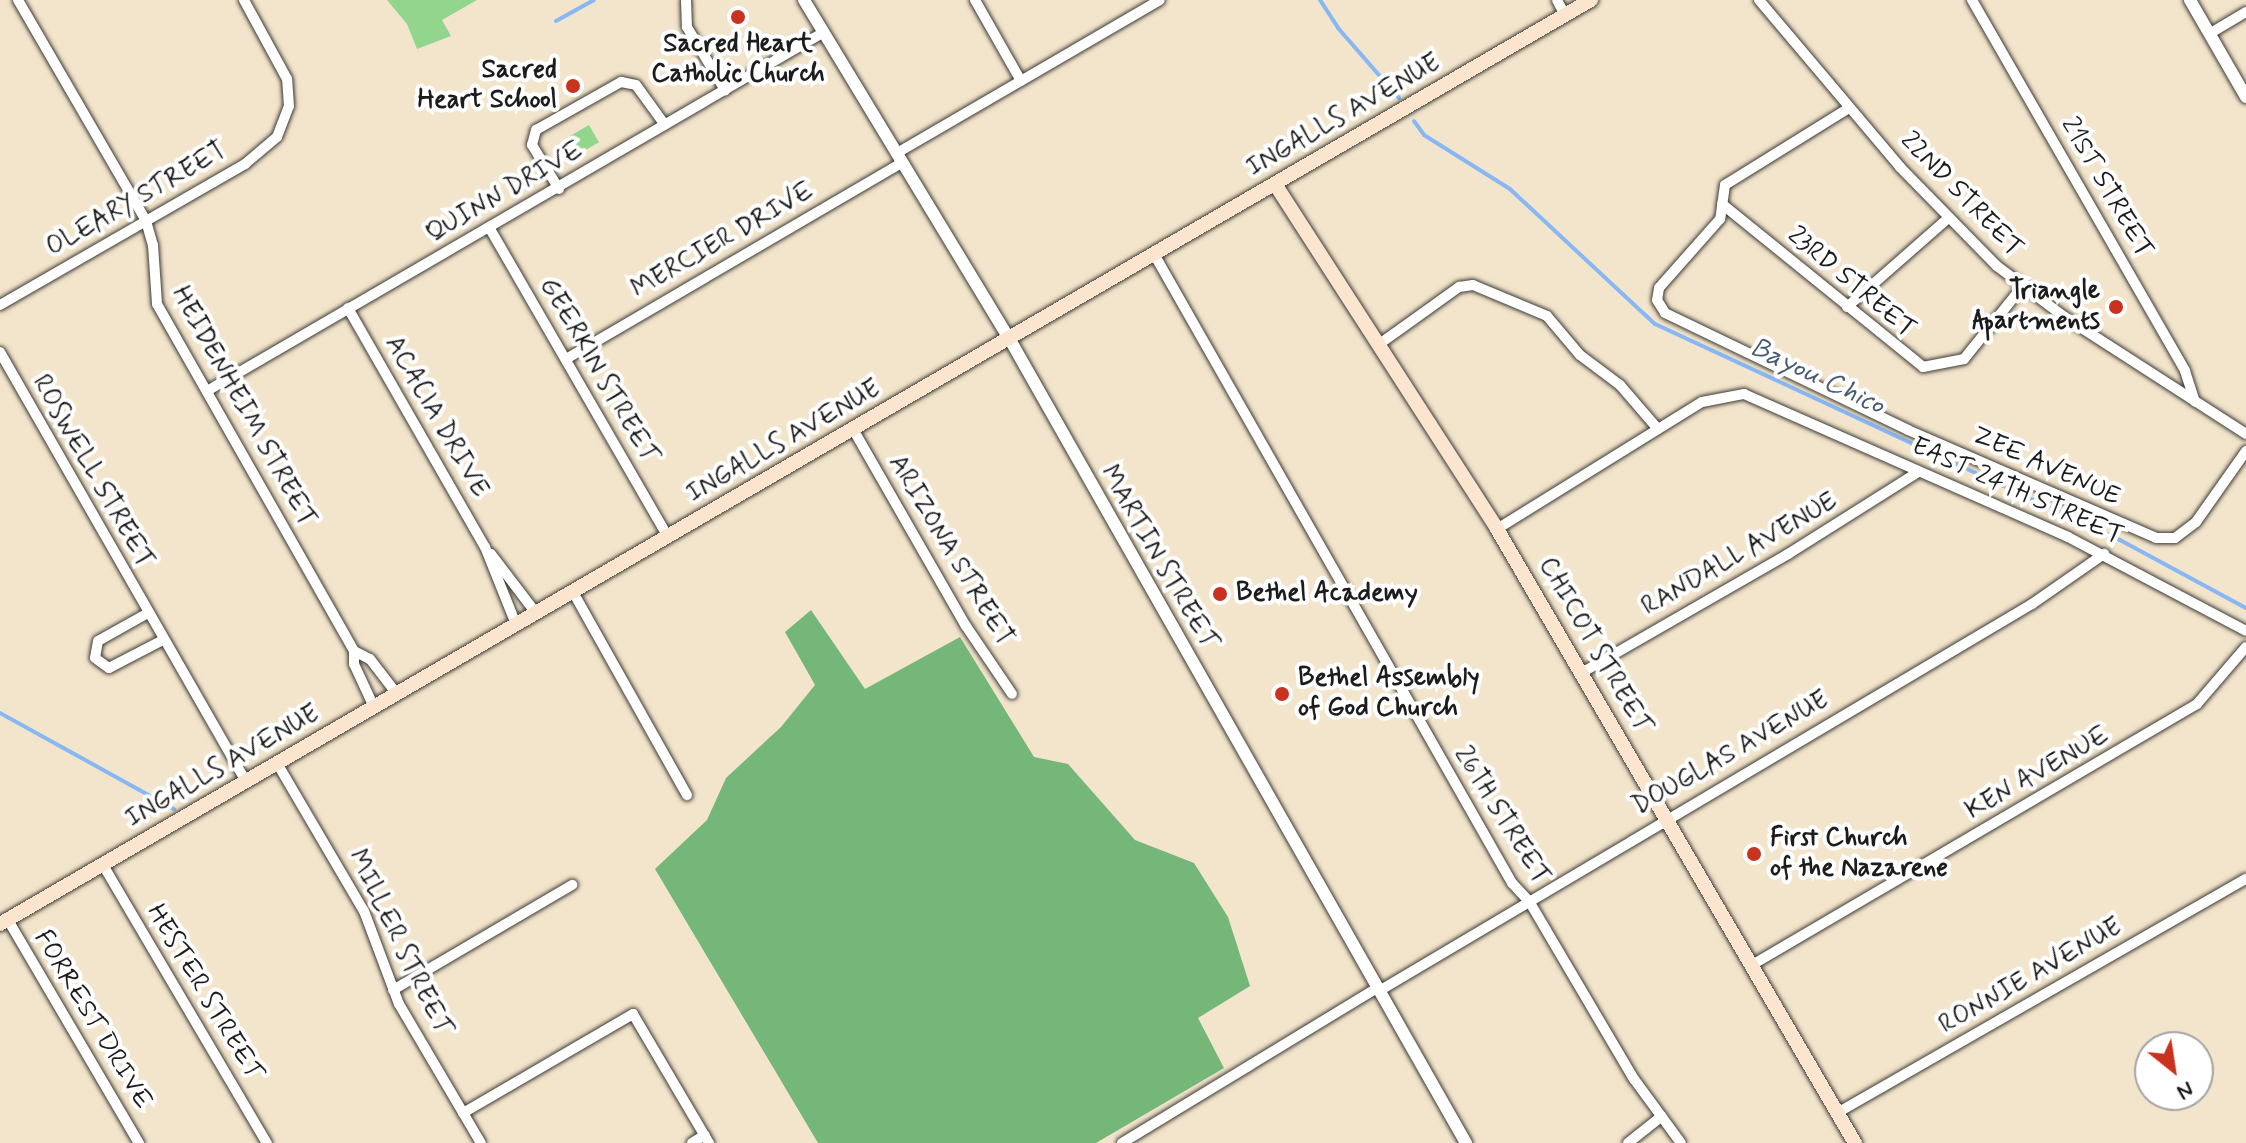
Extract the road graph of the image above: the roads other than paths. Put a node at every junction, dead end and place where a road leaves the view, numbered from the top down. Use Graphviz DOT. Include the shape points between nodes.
graph roads {
  1 [pos="18,0"];
  2 [pos="244,0"];
  3 [pos="686,0"];
  4 [pos="804,0"];
  5 [pos="975,0"];
  6 [pos="1160,0"];
  7 [pos="1557,0"];
  8 [pos="1591,0"];
  9 [pos="1759,0"];
  10 [pos="1972,0"];
  11 [pos="2190,0"];
  12 [pos="2246,12"];
  13 [pos="1565,15"];
  14 [pos="824,32"];
  15 [pos="2209,34"];
  16 [pos="1021,81"];
  17 [pos="725,90"];
  18 [pos="2246,97"];
  19 [pos="1849,108"];
  20 [pos="665,125"];
  21 [pos="900,157"];
  22 [pos="1275,184"];
  23 [pos="559,189"];
  24 [pos="1722,204"];
  25 [pos="1947,219"];
  26 [pos="146,221"];
  27 [pos="489,227"];
  28 [pos="1154,254"];
  29 [pos="2022,287"];
  30 [pos="0,305"];
  31 [pos="1847,307"];
  32 [pos="348,308"];
  33 [pos="1009,338"];
  34 [pos="1378,345"];
  35 [pos="0,352"];
  36 [pos="566,359"];
  37 [pos="207,391"];
  38 [pos="2195,401"];
  39 [pos="853,429"];
  40 [pos="1658,429"];
  41 [pos="2246,434"];
  42 [pos="2246,451"];
  43 [pos="1918,472"];
  44 [pos="1497,529"];
  45 [pos="668,537"];
  46 [pos="485,547"];
  47 [pos="2104,554"];
  48 [pos="573,592"];
  49 [pos="148,613"];
  50 [pos="536,613"];
  51 [pos="516,624"];
  52 [pos="2246,631"];
  53 [pos="163,640"];
  54 [pos="2246,647"];
  55 [pos="354,651"];
  56 [pos="1583,672"];
  57 [pos="397,694"];
  58 [pos="1012,694"];
  59 [pos="374,707"];
  60 [pos="277,763"];
  61 [pos="246,782"];
  62 [pos="687,795"];
  63 [pos="1666,817"];
  64 [pos="103,865"];
  65 [pos="2246,879"];
  66 [pos="572,885"];
  67 [pos="1529,901"];
  68 [pos="4,922"];
  69 [pos="1752,965"];
  70 [pos="393,990"];
  71 [pos="1378,990"];
  72 [pos="463,1113"];
  73 [pos="1837,1113"];
  74 [pos="1662,1116"];
  75 [pos="707,1139"];
  76 [pos="1461,1141"];
  77 [pos="139,1143"];
  78 [pos="267,1143"];
  79 [pos="481,1143"];
  80 [pos="692,1143"];
  81 [pos="1122,1143"];
  82 [pos="1628,1143"];
  83 [pos="1681,1143"];
  84 [pos="1855,1143"];
  1 -- 26 [label="street, HEIDENHEIM STREET"];
  2 -- 26 [label="street, OLEARY STREET" via="287,79 285,122 257,156"];
  3 -- 17 [label="street" via="687,27"];
  4 -- 14 [label="street, MARTIN STREET"];
  5 -- 16 [label="street"];
  6 -- 16 [label="street, MERCIER DRIVE"];
  7 -- 13 [label="street"];
  8 -- 13 [label="main road, INGALLS AVENUE"];
  9 -- 19 [label="street, 22ND STREET"];
  10 -- 38 [label="street, 21ST STREET" via="2185,371"];
  11 -- 15 [label="street"];
  12 -- 15 [label="street"];
  13 -- 22 [label="main road, INGALLS AVENUE"];
  14 -- 17 [label="street, QUINN DRIVE"];
  14 -- 21 [label="street, MARTIN STREET"];
  15 -- 18 [label="street"];
  16 -- 21 [label="street, MERCIER DRIVE"];
  17 -- 20 [label="street, QUINN DRIVE"];
  19 -- 24 [label="street" via="1737,175 1722,190"];
  19 -- 25 [label="street, 22ND STREET"];
  20 -- 23 [label="street, QUINN DRIVE"];
  20 -- 23 [label="street" via="636,85 621,82 536,130 532,145"];
  21 -- 33 [label="street, MARTIN STREET"];
  21 -- 36 [label="street, MERCIER DRIVE"];
  22 -- 28 [label="main road, INGALLS AVENUE"];
  22 -- 34 [label="main road, CHICOT STREET"];
  23 -- 27 [label="street, QUINN DRIVE"];
  24 -- 31 [label="street, 23RD STREET"];
  24 -- 42 [label="street, ZEE AVENUE" via="1720,219 1665,277 1657,300 1679,322 1799,379 2156,538 2175,538 2196,522"];
  25 -- 29 [label="street, 22ND STREET"];
  25 -- 31 [label="street"];
  26 -- 30 [label="street, OLEARY STREET"];
  26 -- 37 [label="street, HEIDENHEIM STREET" via="157,304"];
  27 -- 32 [label="street, QUINN DRIVE"];
  27 -- 36 [label="street, GEERKIN STREET"];
  28 -- 33 [label="main road, INGALLS AVENUE"];
  28 -- 67 [label="street, 26TH STREET" via="1453,784 1512,883"];
  29 -- 31 [label="street, 23RD STREET" via="1972,352 1939,367 1908,359"];
  29 -- 38 [label="street, 22ND STREET"];
  32 -- 37 [label="street, QUINN DRIVE"];
  32 -- 46 [label="street, ACACIA DRIVE"];
  33 -- 39 [label="main road, INGALLS AVENUE"];
  33 -- 71 [label="street, MARTIN STREET"];
  34 -- 40 [label="street" via="1459,287 1473,285 1547,316"];
  34 -- 44 [label="main road, CHICOT STREET"];
  35 -- 49 [label="street, ROSWELL STREET"];
  36 -- 45 [label="street, GEERKIN STREET"];
  37 -- 55 [label="street, HEIDENHEIM STREET"];
  38 -- 41 [label="street, 22ND STREET"];
  39 -- 45 [label="main road, INGALLS AVENUE"];
  39 -- 58 [label="street, ARIZONA STREET" via="966,626"];
  40 -- 43 [label="street, EAST 24TH STREET" via="1717,395 1744,394"];
  40 -- 44 [label="street, EAST 24TH STREET"];
  43 -- 47 [label="street, EAST 24TH STREET"];
  43 -- 56 [label="street, RANDALL AVENUE"];
  44 -- 56 [label="main road, CHICOT STREET"];
  45 -- 48 [label="main road, INGALLS AVENUE"];
  46 -- 50 [label="street, ACACIA DRIVE"];
  46 -- 51 [label="street, ACACIA DRIVE"];
  47 -- 52 [label="street, EAST 24TH STREET"];
  47 -- 63 [label="street, DOUGLAS AVENUE" via="1926,667"];
  48 -- 50 [label="main road, INGALLS AVENUE"];
  48 -- 62 [label="street"];
  49 -- 53 [label="street, ROSWELL STREET"];
  49 -- 53 [label="street" via="98,641 95,658 109,668"];
  50 -- 51 [label="main road, INGALLS AVENUE"];
  51 -- 57 [label="main road, INGALLS AVENUE"];
  53 -- 61 [label="street, ROSWELL STREET"];
  54 -- 69 [label="street, KEN AVENUE" via="2197,704"];
  55 -- 57 [label="street" via="370,659"];
  55 -- 59 [label="street, HEIDENHEIM STREET" via="354,664"];
  56 -- 63 [label="main road, CHICOT STREET"];
  57 -- 59 [label="main road, INGALLS AVENUE"];
  59 -- 60 [label="main road, INGALLS AVENUE"];
  60 -- 61 [label="main road, INGALLS AVENUE"];
  60 -- 70 [label="street, MILLER STREET" via="364,911"];
  61 -- 64 [label="main road, INGALLS AVENUE"];
  63 -- 67 [label="street, DOUGLAS AVENUE"];
  63 -- 69 [label="main road, CHICOT STREET"];
  64 -- 68 [label="main road, INGALLS AVENUE"];
  64 -- 78 [label="street, HESTER STREET"];
  65 -- 73 [label="street, RONNIE AVENUE"];
  66 -- 70 [label="street"];
  67 -- 71 [label="street, DOUGLAS AVENUE"];
  67 -- 74 [label="street, 26TH STREET"];
  68 -- 77 [label="street, FORREST DRIVE"];
  69 -- 73 [label="main road, CHICOT STREET"];
  70 -- 72 [label="street, MILLER STREET"];
  71 -- 76 [label="street, MARTIN STREET"];
  71 -- 81 [label="street, DOUGLAS AVENUE"];
  72 -- 75 [label="street" via="633,1014"];
  72 -- 79 [label="street, MILLER STREET"];
  73 -- 84 [label="main road, CHICOT STREET"];
  74 -- 82 [label="street"];
  74 -- 83 [label="street, 26TH STREET"];
  75 -- 80 [label="street"];
}
